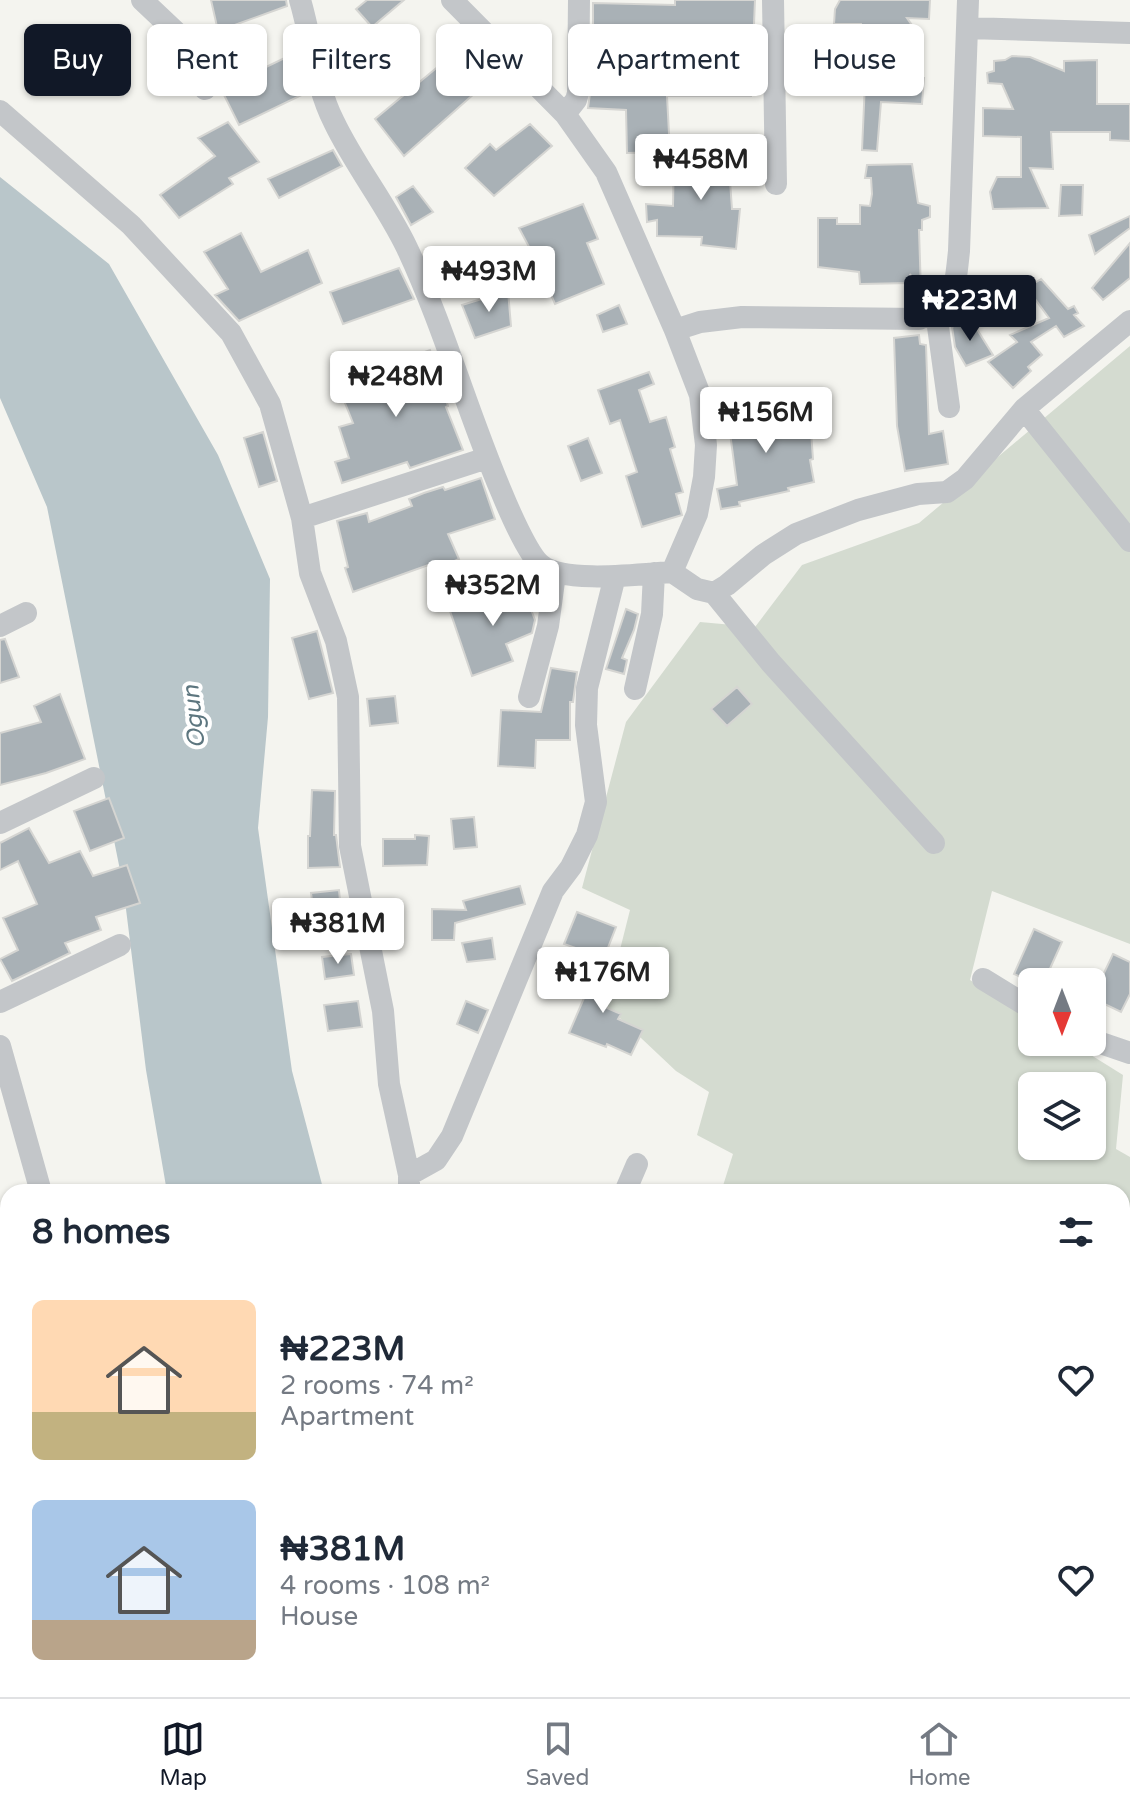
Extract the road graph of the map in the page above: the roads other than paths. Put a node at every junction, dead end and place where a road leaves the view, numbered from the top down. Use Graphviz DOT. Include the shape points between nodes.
graph roads {
  1 [pos="142,0"];
  2 [pos="300,0"];
  3 [pos="452,0"];
  4 [pos="579,0"];
  5 [pos="773,0"];
  6 [pos="968,0"];
  7 [pos="167,24"];
  8 [pos="968,28"];
  9 [pos="1130,33"];
  10 [pos="0,111"];
  11 [pos="565,114"];
  12 [pos="776,184"];
  13 [pos="936,312"];
  14 [pos="1130,321"];
  15 [pos="675,330"];
  16 [pos="949,407"];
  17 [pos="1024,409"];
  18 [pos="487,458"];
  19 [pos="302,518"];
  20 [pos="1130,541"];
  21 [pos="663,573"];
  22 [pos="555,574"];
  23 [pos="615,576"];
  24 [pos="714,593"];
  25 [pos="26,613"];
  26 [pos="0,626"];
  27 [pos="635,689"];
  28 [pos="529,697"];
  29 [pos="94,778"];
  30 [pos="0,823"];
  31 [pos="934,843"];
  32 [pos="120,945"];
  33 [pos="983,979"];
  34 [pos="1018,1000"];
  35 [pos="0,1002"];
  36 [pos="1106,1045"];
  37 [pos="0,1046"];
  38 [pos="1130,1053"];
  39 [pos="637,1164"];
  40 [pos="409,1183"];
  41 [pos="39,1184"];
  42 [pos="628,1184"];
  1 -- 7 [label="street"];
  2 -- 18 [label="street" via="334,122 406,245"];
  3 -- 11 [label="street"];
  4 -- 11 [label="street" via="578,93"];
  5 -- 12 [label="street"];
  6 -- 8 [label="street"];
  8 -- 9 [label="street"];
  8 -- 13 [label="street" via="958,267 954,291"];
  10 -- 19 [label="street" via="131,225 231,333 270,404"];
  11 -- 15 [label="street" via="606,172"];
  13 -- 15 [label="street" via="919,319 742,317"];
  13 -- 16 [label="street"];
  14 -- 17 [label="street"];
  15 -- 21 [label="street" via="700,395 706,445 697,514"];
  17 -- 20 [label="street"];
  17 -- 24 [label="street" via="965,479 947,492 858,510 796,534"];
  18 -- 19 [label="street"];
  18 -- 22 [label="street" via="538,564"];
  19 -- 40 [label="street" via="310,573 336,641 348,697 350,846 383,1011 389,1084"];
  21 -- 23 [label="street"];
  21 -- 24 [label="street"];
  21 -- 27 [label="street"];
  22 -- 23 [label="street"];
  22 -- 28 [label="street"];
  23 -- 40 [label="street" via="587,688 596,802 587,835 553,891 452,1136 436,1160"];
  24 -- 31 [label="street"];
  25 -- 26 [label="street"];
  29 -- 30 [label="street"];
  32 -- 35 [label="street"];
  33 -- 34 [label="street"];
  36 -- 38 [label="street"];
  37 -- 41 [label="street"];
  39 -- 42 [label="street"];
}
